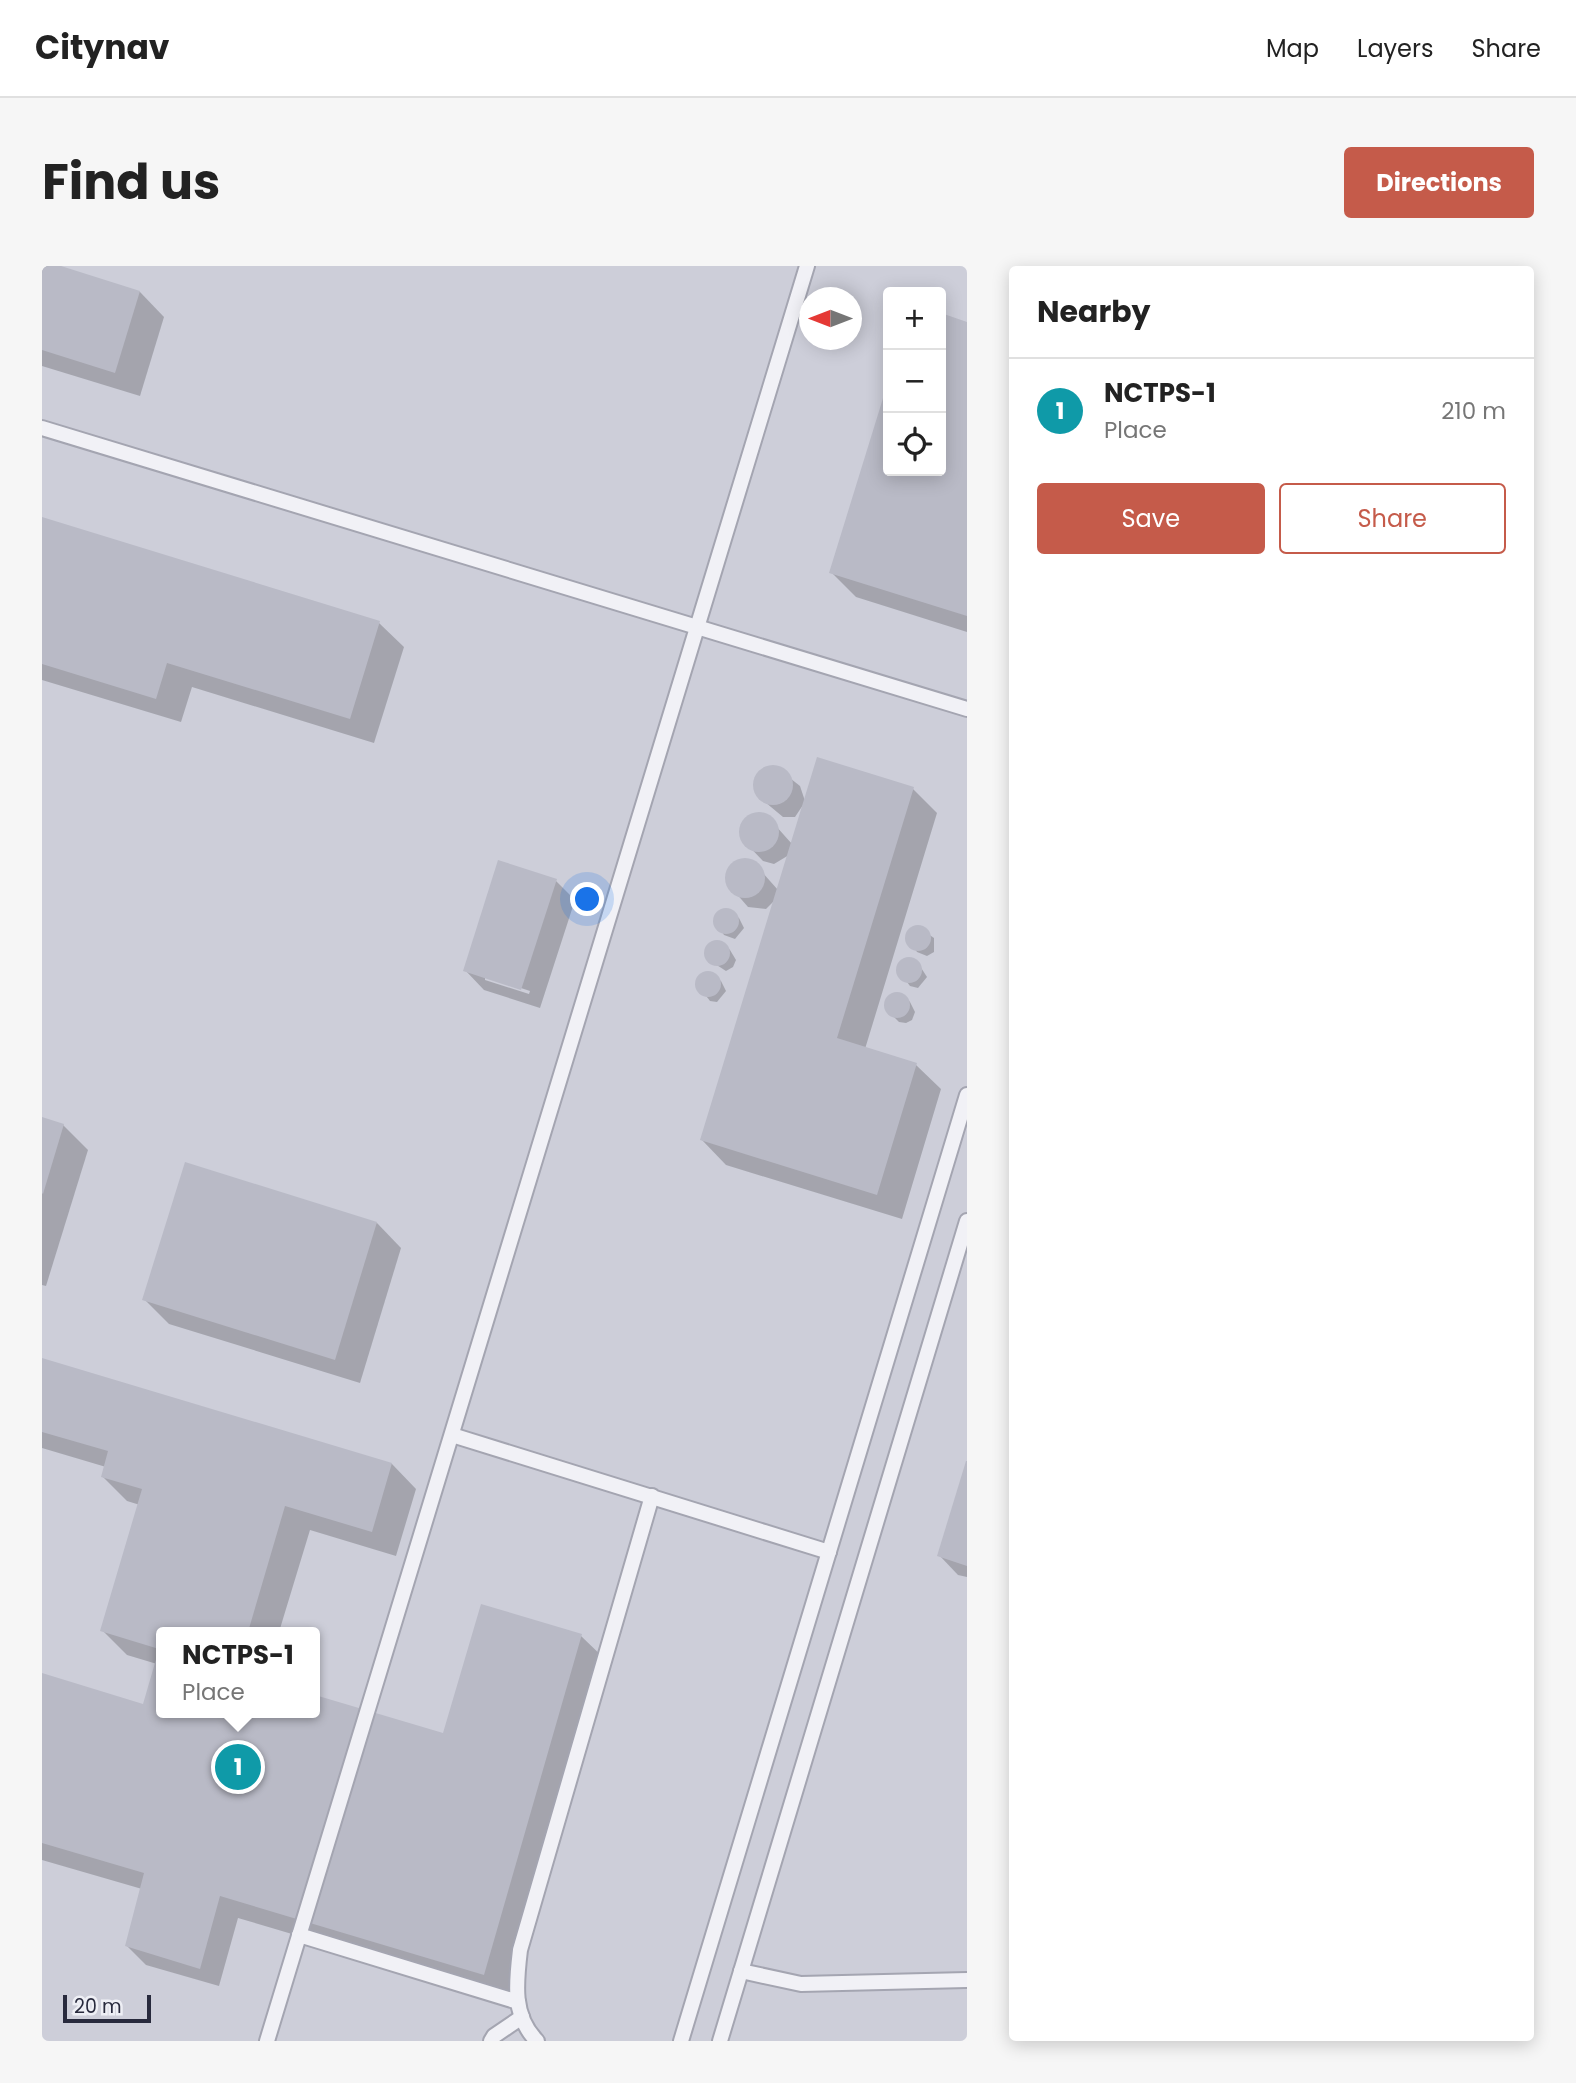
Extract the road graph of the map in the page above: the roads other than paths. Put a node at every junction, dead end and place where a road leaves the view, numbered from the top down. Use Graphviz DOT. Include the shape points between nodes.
graph roads {
  1 [pos="807,266"];
  2 [pos="42,428"];
  3 [pos="699,628"];
  4 [pos="967,709"];
  5 [pos="967,1095"];
  6 [pos="967,1221"];
  7 [pos="452,1435"];
  8 [pos="652,1496"];
  9 [pos="829,1552"];
  10 [pos="299,1935"];
  11 [pos="741,1971"];
  12 [pos="967,1980"];
  13 [pos="518,2002"];
  14 [pos="522,2017"];
  15 [pos="267,2041"];
  16 [pos="491,2041"];
  17 [pos="537,2041"];
  18 [pos="681,2041"];
  19 [pos="720,2041"];
  1 -- 3 [label="lane"];
  2 -- 3 [label="lane"];
  3 -- 4 [label="lane"];
  3 -- 7 [label="lane"];
  5 -- 9 [label="lane"];
  6 -- 11 [label="lane"];
  7 -- 8 [label="lane"];
  7 -- 10 [label="lane"];
  8 -- 9 [label="lane"];
  8 -- 13 [label="lane" via="520,1950"];
  9 -- 18 [label="lane"];
  10 -- 13 [label="lane"];
  10 -- 15 [label="lane"];
  11 -- 12 [label="lane" via="801,1984"];
  11 -- 19 [label="lane"];
  13 -- 14 [label="lane"];
  14 -- 16 [label="lane"];
  14 -- 17 [label="lane" via="525,2029"];
}
